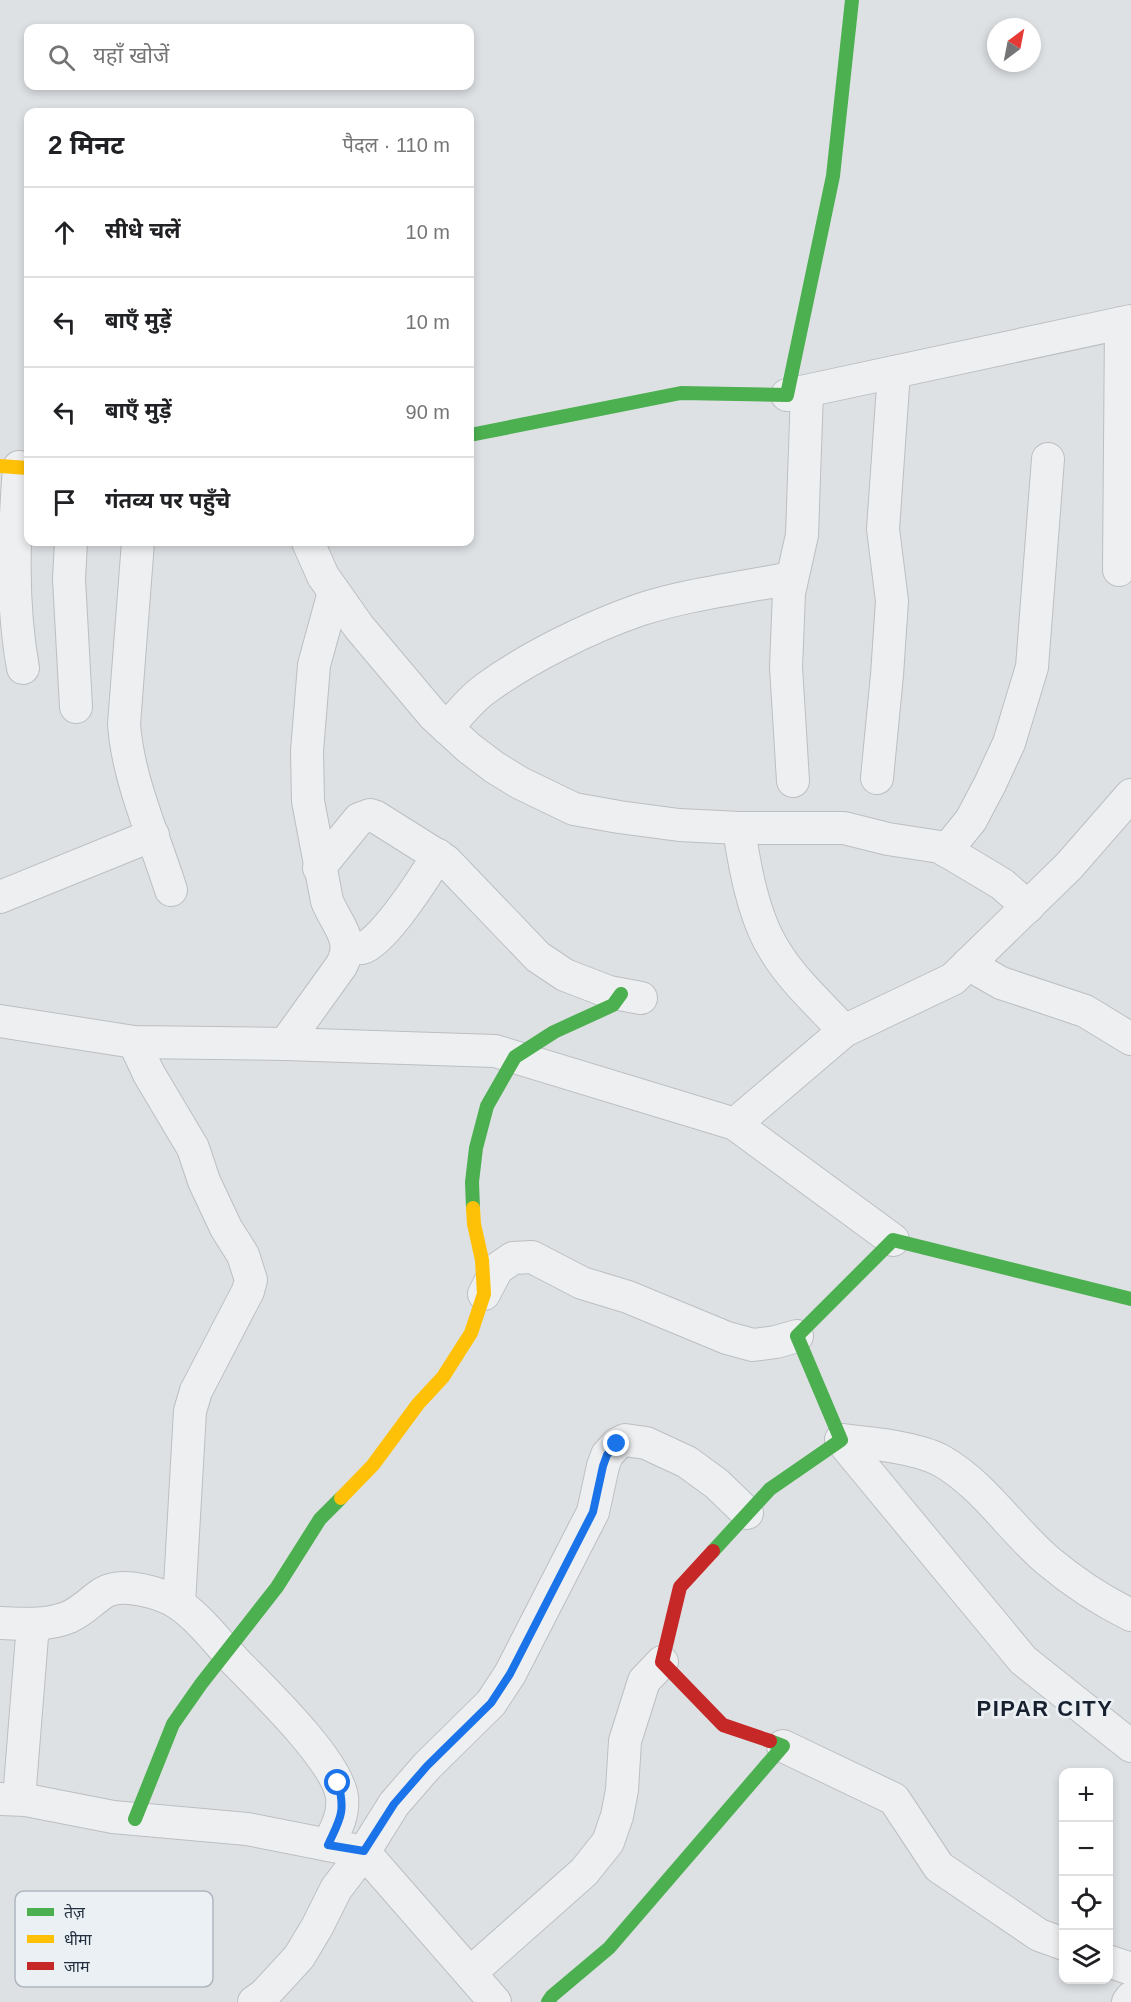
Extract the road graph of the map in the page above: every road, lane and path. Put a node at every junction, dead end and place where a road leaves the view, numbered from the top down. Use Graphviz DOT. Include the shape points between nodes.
graph roads {
  1 [pos="852,0"];
  2 [pos="1126,322"];
  3 [pos="894,372"];
  4 [pos="797,393"];
  5 [pos="474,434"];
  6 [pos="1048,459"];
  7 [pos="16,467"];
  8 [pos="71,546"];
  9 [pos="138,546"];
  10 [pos="310,546"];
  11 [pos="1119,570"];
  12 [pos="791,578"];
  13 [pos="334,592"];
  14 [pos="22,668"];
  15 [pos="76,707"];
  16 [pos="447,728"];
  17 [pos="877,778"];
  18 [pos="793,781"];
  19 [pos="1131,795"];
  20 [pos="739,828"];
  21 [pos="153,835"];
  22 [pos="946,851"];
  23 [pos="438,855"];
  24 [pos="319,868"];
  25 [pos="171,890"];
  26 [pos="0,897"];
  27 [pos="1028,907"];
  28 [pos="348,947"];
  29 [pos="968,964"];
  30 [pos="631,996"];
  31 [pos="0,1021"];
  32 [pos="844,1031"];
  33 [pos="1131,1039"];
  34 [pos="134,1042"];
  35 [pos="285,1044"];
  36 [pos="515,1057"];
  37 [pos="735,1124"];
  38 [pos="892,1240"];
  39 [pos="484,1294"];
  40 [pos="1131,1299"];
  41 [pos="797,1336"];
  42 [pos="841,1440"];
  43 [pos="747,1513"];
  44 [pos="179,1604"];
  45 [pos="1131,1616"];
  46 [pos="0,1623"];
  47 [pos="33,1624"];
  48 [pos="227,1652"];
  49 [pos="662,1662"];
  50 [pos="783,1746"];
  51 [pos="1131,1746"];
  52 [pos="9,1799"];
  53 [pos="135,1819"];
  54 [pos="328,1845"];
  55 [pos="364,1851"];
  56 [pos="1059,1942"];
  57 [pos="1113,1963"];
  58 [pos="1131,1969"];
  59 [pos="470,1972"];
  60 [pos="1131,1998"];
  61 [pos="254,2002"];
  62 [pos="495,2002"];
  63 [pos="548,2002"];
  64 [pos="1128,2002"];
  1 -- 4 [label="street" via="833,176"];
  2 -- 3 [label="street"];
  2 -- 11 [label="street"];
  3 -- 4 [label="street"];
  3 -- 17 [label="street" via="884,529 892,601"];
  4 -- 5 [label="street" via="681,393"];
  4 -- 12 [label="street" via="802,535"];
  6 -- 22 [label="street" via="1032,668 1009,743 990,784 970,820"];
  7 -- 14 [label="street" via="14,578"];
  8 -- 15 [label="street"];
  9 -- 21 [label="street" via="124,724"];
  10 -- 13 [label="street"];
  12 -- 16 [label="street" via="639,610 588,632 484,689"];
  12 -- 18 [label="street" via="786,667"];
  13 -- 16 [label="street" via="359,627"];
  13 -- 24 [label="street" via="314,665 309,713 308,801"];
  16 -- 20 [label="street" via="494,767 574,809 679,825"];
  19 -- 27 [label="street"];
  20 -- 22 [label="street" via="844,828"];
  20 -- 32 [label="street" via="743,860 762,925 774,950"];
  21 -- 25 [label="street"];
  21 -- 26 [label="street"];
  22 -- 27 [label="street" via="1002,884"];
  23 -- 24 [label="street" via="370,815 359,819"];
  23 -- 28 [label="street" via="412,896 376,938 363,948"];
  23 -- 30 [label="street" via="538,957 565,975"];
  24 -- 28 [label="street" via="327,901"];
  27 -- 29 [label="street"];
  28 -- 35 [label="street" via="341,966"];
  29 -- 32 [label="street" via="953,979"];
  29 -- 33 [label="street" via="1001,983 1085,1011"];
  30 -- 36 [label="street" via="554,1032"];
  31 -- 34 [label="street"];
  32 -- 37 [label="street"];
  34 -- 35 [label="street"];
  34 -- 44 [label="street" via="193,1148 204,1181 243,1255 251,1280 190,1410"];
  35 -- 36 [label="street" via="495,1051"];
  36 -- 37 [label="street"];
  36 -- 39 [label="street" via="487,1106 476,1148 472,1182 474,1224"];
  37 -- 38 [label="street"];
  38 -- 40 [label="street"];
  38 -- 41 [label="street"];
  39 -- 41 [label="street" via="497,1269 513,1258 532,1257 582,1283 628,1297 728,1338 753,1345"];
  39 -- 48 [label="street" via="471,1333 443,1377 373,1465 320,1519"];
  41 -- 42 [label="street"];
  42 -- 43 [label="street" via="770,1489"];
  42 -- 45 [label="street" via="894,1446 947,1464 965,1476 1047,1559"];
  42 -- 51 [label="street" via="1023,1660"];
  43 -- 49 [label="street" via="680,1587"];
  43 -- 55 [label="street" via="687,1462 646,1443 625,1440 617,1444 603,1466 593,1512 510,1674 491,1703 394,1804"];
  44 -- 47 [label="street" via="159,1594 117,1589 104,1592 69,1617"];
  44 -- 48 [label="street"];
  46 -- 47 [label="street"];
  47 -- 52 [label="street"];
  48 -- 53 [label="street" via="173,1724"];
  48 -- 54 [label="street" via="297,1726 338,1783 342,1816"];
  49 -- 50 [label="street" via="723,1725"];
  49 -- 59 [label="street" via="644,1681 625,1741 622,1790 608,1842 584,1872"];
  50 -- 56 [label="street" via="894,1799 939,1867 1039,1935"];
  50 -- 63 [label="street" via="609,1948"];
  52 -- 53 [label="street"];
  53 -- 54 [label="street" via="247,1829"];
  54 -- 55 [label="street"];
  55 -- 59 [label="street"];
  55 -- 61 [label="street" via="336,1889 298,1957"];
  57 -- 58 [label="street"];
  59 -- 62 [label="street"];
  60 -- 64 [label="street"];
}
